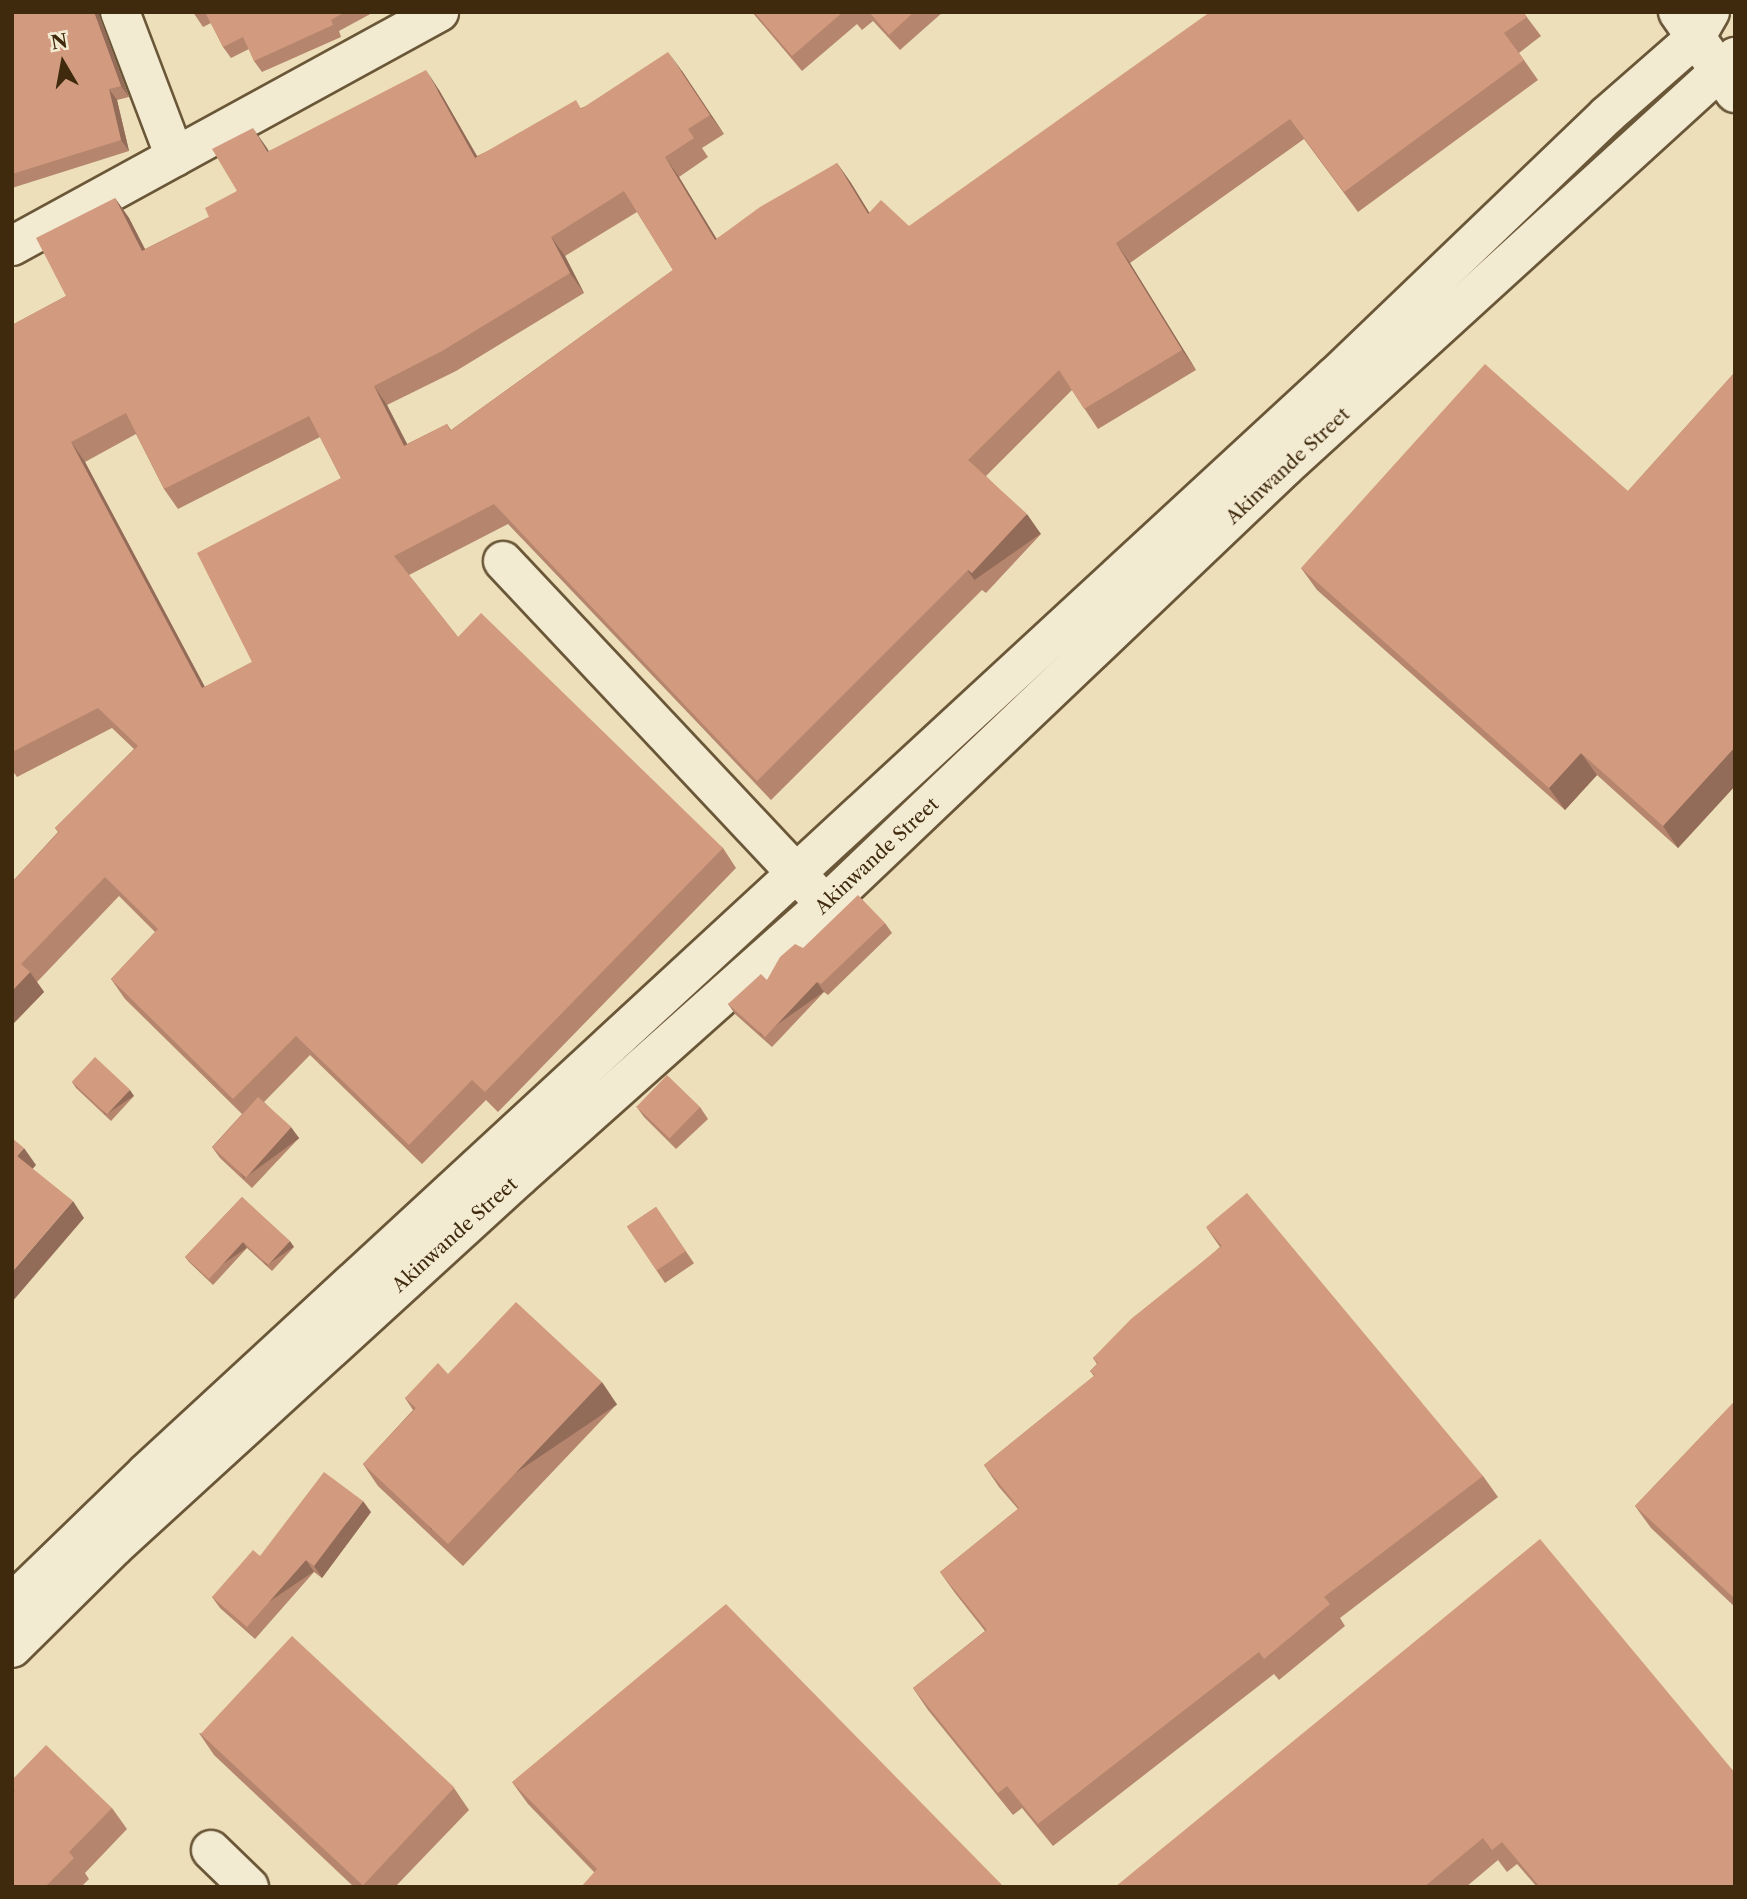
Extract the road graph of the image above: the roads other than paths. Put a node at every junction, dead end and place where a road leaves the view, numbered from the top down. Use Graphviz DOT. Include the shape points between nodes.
graph roads {
  1 [pos="120,12"];
  2 [pos="439,12"];
  3 [pos="1695,21"];
  4 [pos="1729,74"];
  5 [pos="175,157"];
  6 [pos="12,246"];
  7 [pos="503,561"];
  8 [pos="794,874"];
  9 [pos="827,903"];
  10 [pos="12,1603"];
  11 [pos="12,1648"];
  12 [pos="211,1850"];
  13 [pos="249,1887"];
  1 -- 5 [label="street"];
  2 -- 5 [label="street"];
  3 -- 4 [label="street"];
  3 -- 8 [label="street, Akinwande Street"];
  4 -- 9 [label="street, Akinwande Street" via="1285,467"];
  5 -- 6 [label="street"];
  7 -- 8 [label="street"];
  8 -- 9 [label="street"];
  8 -- 10 [label="street, Akinwande Street" via="146,1473"];
  9 -- 11 [label="street, Akinwande Street" via="488,1204 114,1547"];
  12 -- 13 [label="street"];
}
